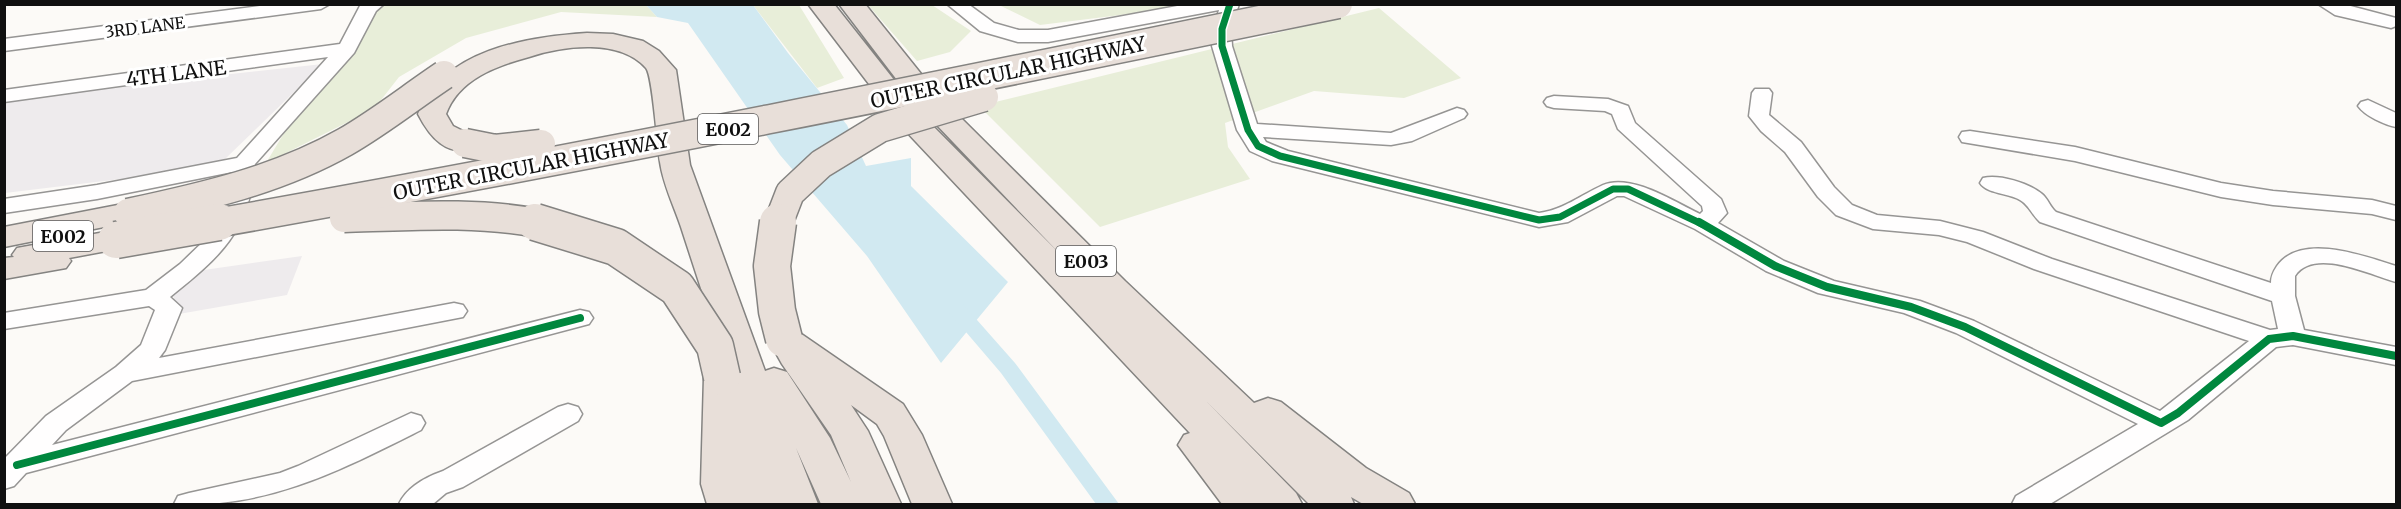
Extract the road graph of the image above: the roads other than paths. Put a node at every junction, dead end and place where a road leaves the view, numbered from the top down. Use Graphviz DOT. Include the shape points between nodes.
graph roads {
  1 [pos="321,4"];
  2 [pos="820,4"];
  3 [pos="850,4"];
  4 [pos="956,4"];
  5 [pos="1221,4"];
  6 [pos="1230,4"];
  7 [pos="1270,4"];
  8 [pos="1338,4"];
  9 [pos="2327,4"];
  10 [pos="368,6"];
  11 [pos="1308,11"];
  12 [pos="2395,26"];
  13 [pos="4,45"];
  14 [pos="347,49"];
  15 [pos="1762,93"];
  16 [pos="4,96"];
  17 [pos="1554,102"];
  18 [pos="781,104"];
  19 [pos="2368,106"];
  20 [pos="1456,114"];
  21 [pos="2397,121"];
  22 [pos="1248,130"];
  23 [pos="1970,137"];
  24 [pos="243,163"];
  25 [pos="1991,183"];
  26 [pos="4,206"];
  27 [pos="2397,213"];
  28 [pos="1703,224"];
  29 [pos="1054,229"];
  30 [pos="119,232"];
  31 [pos="4,237"];
  32 [pos="4,246"];
  33 [pos="4,259"];
  34 [pos="4,269"];
  35 [pos="2397,274"];
  36 [pos="1065,280"];
  37 [pos="2283,296"];
  38 [pos="153,297"];
  39 [pos="454,311"];
  40 [pos="580,318"];
  41 [pos="4,321"];
  42 [pos="2293,336"];
  43 [pos="784,339"];
  44 [pos="2269,339"];
  45 [pos="2397,356"];
  46 [pos="125,373"];
  47 [pos="748,376"];
  48 [pos="819,392"];
  49 [pos="568,414"];
  50 [pos="411,423"];
  51 [pos="2161,423"];
  52 [pos="11,471"];
  53 [pos="189,504"];
  54 [pos="414,504"];
  55 [pos="726,504"];
  56 [pos="743,504"];
  57 [pos="764,504"];
  58 [pos="782,504"];
  59 [pos="798,504"];
  60 [pos="822,504"];
  61 [pos="841,504"];
  62 [pos="862,504"];
  63 [pos="881,504"];
  64 [pos="902,504"];
  65 [pos="918,504"];
  66 [pos="932,504"];
  67 [pos="1245,504"];
  68 [pos="1282,504"];
  69 [pos="1334,504"];
  70 [pos="1395,504"];
  71 [pos="2027,504"];
  1 -- 13 [label="street, 3RD LANE"];
  2 -- 36 [label="highway, E003" via="911,120"];
  3 -- 29 [label="highway, E003" via="920,91"];
  4 -- 5 [label="street" via="987,27 1018,36 1048,36"];
  6 -- 22 [label="street" via="1222,29 1222,46"];
  7 -- 18 [label="highway, OUTER CIRCULAR HIGHWAY / E002"];
  8 -- 11 [label="highway, OUTER CIRCULAR HIGHWAY / E002, bridge"];
  9 -- 12 [label="street"];
  10 -- 14 [label="street"];
  11 -- 30 [label="highway, OUTER CIRCULAR HIGHWAY / E002, bridge" via="775,120 376,195"];
  11 -- 43 [label="highway, bridge" via="880,128 821,164 790,193 778,218 772,266"];
  14 -- 16 [label="street, 4TH LANE"];
  14 -- 24 [label="street"];
  15 -- 44 [label="street" via="1759,116 1793,147 1844,210 1873,222 1940,228 1975,237 2043,264"];
  17 -- 28 [label="street" via="1608,105 1621,110 1625,125 1713,204 1715,213"];
  18 -- 30 [label="highway, OUTER CIRCULAR HIGHWAY / E002"];
  18 -- 47 [label="highway, bridge" via="533,145 495,149 465,143 442,132 432,114 439,97 459,77 540,45 581,40 611,42 634,47 652,58 662,70 675,165"];
  19 -- 21 [label="street"];
  20 -- 22 [label="street" via="1397,139"];
  22 -- 28 [label="street" via="1258,146 1280,156 1539,220 1560,217 1613,189 1628,189"];
  23 -- 27 [label="street" via="2075,154 2221,190"];
  24 -- 26 [label="street"];
  24 -- 38 [label="street" via="236,214 221,239"];
  25 -- 37 [label="street" via="2030,196 2048,217"];
  28 -- 51 [label="street" via="1775,266 1827,287 1911,307 1965,327"];
  29 -- 69 [label="highway, E003"];
  29 -- 70 [label="highway" via="1288,429 1353,479"];
  30 -- 31 [label="highway"];
  30 -- 32 [label="highway, OUTER CIRCULAR HIGHWAY / E002"];
  30 -- 33 [label="highway, OUTER CIRCULAR HIGHWAY / E002"];
  30 -- 34 [label="highway"];
  30 -- 47 [label="highway, bridge" via="240,231 361,216 470,215 549,225 616,247 677,288 715,346"];
  30 -- 47 [label="highway, bridge" via="205,196 284,171 345,142 444,75 497,51 557,36 593,34 626,38 650,45 665,55 674,69"];
  35 -- 37 [label="street" via="2341,258 2312,256 2294,262 2283,276"];
  36 -- 67 [label="highway"];
  36 -- 68 [label="highway, E003"];
  37 -- 42 [label="street"];
  38 -- 41 [label="street"];
  38 -- 46 [label="street" via="169,308 166,318 152,350"];
  39 -- 46 [label="street"];
  40 -- 52 [label="street"];
  42 -- 44 [label="street"];
  42 -- 45 [label="street"];
  43 -- 48 [label="highway"];
  43 -- 62 [label="highway" via="793,366 822,416"];
  43 -- 65 [label="highway" via="879,422"];
  43 -- 66 [label="highway" via="890,414"];
  44 -- 51 [label="street"];
  46 -- 52 [label="street" via="56,423"];
  47 -- 55 [label="highway" via="721,484"];
  47 -- 56 [label="highway" via="731,399 731,450"];
  47 -- 57 [label="highway" via="748,429"];
  47 -- 58 [label="highway" via="765,453"];
  47 -- 59 [label="highway"];
  47 -- 60 [label="highway"];
  47 -- 61 [label="highway" via="816,448"];
  48 -- 63 [label="highway" via="849,431"];
  48 -- 64 [label="highway" via="863,425"];
  49 -- 54 [label="street" via="436,485"];
  50 -- 53 [label="street" via="284,483"];
  51 -- 71 [label="street"];
}
